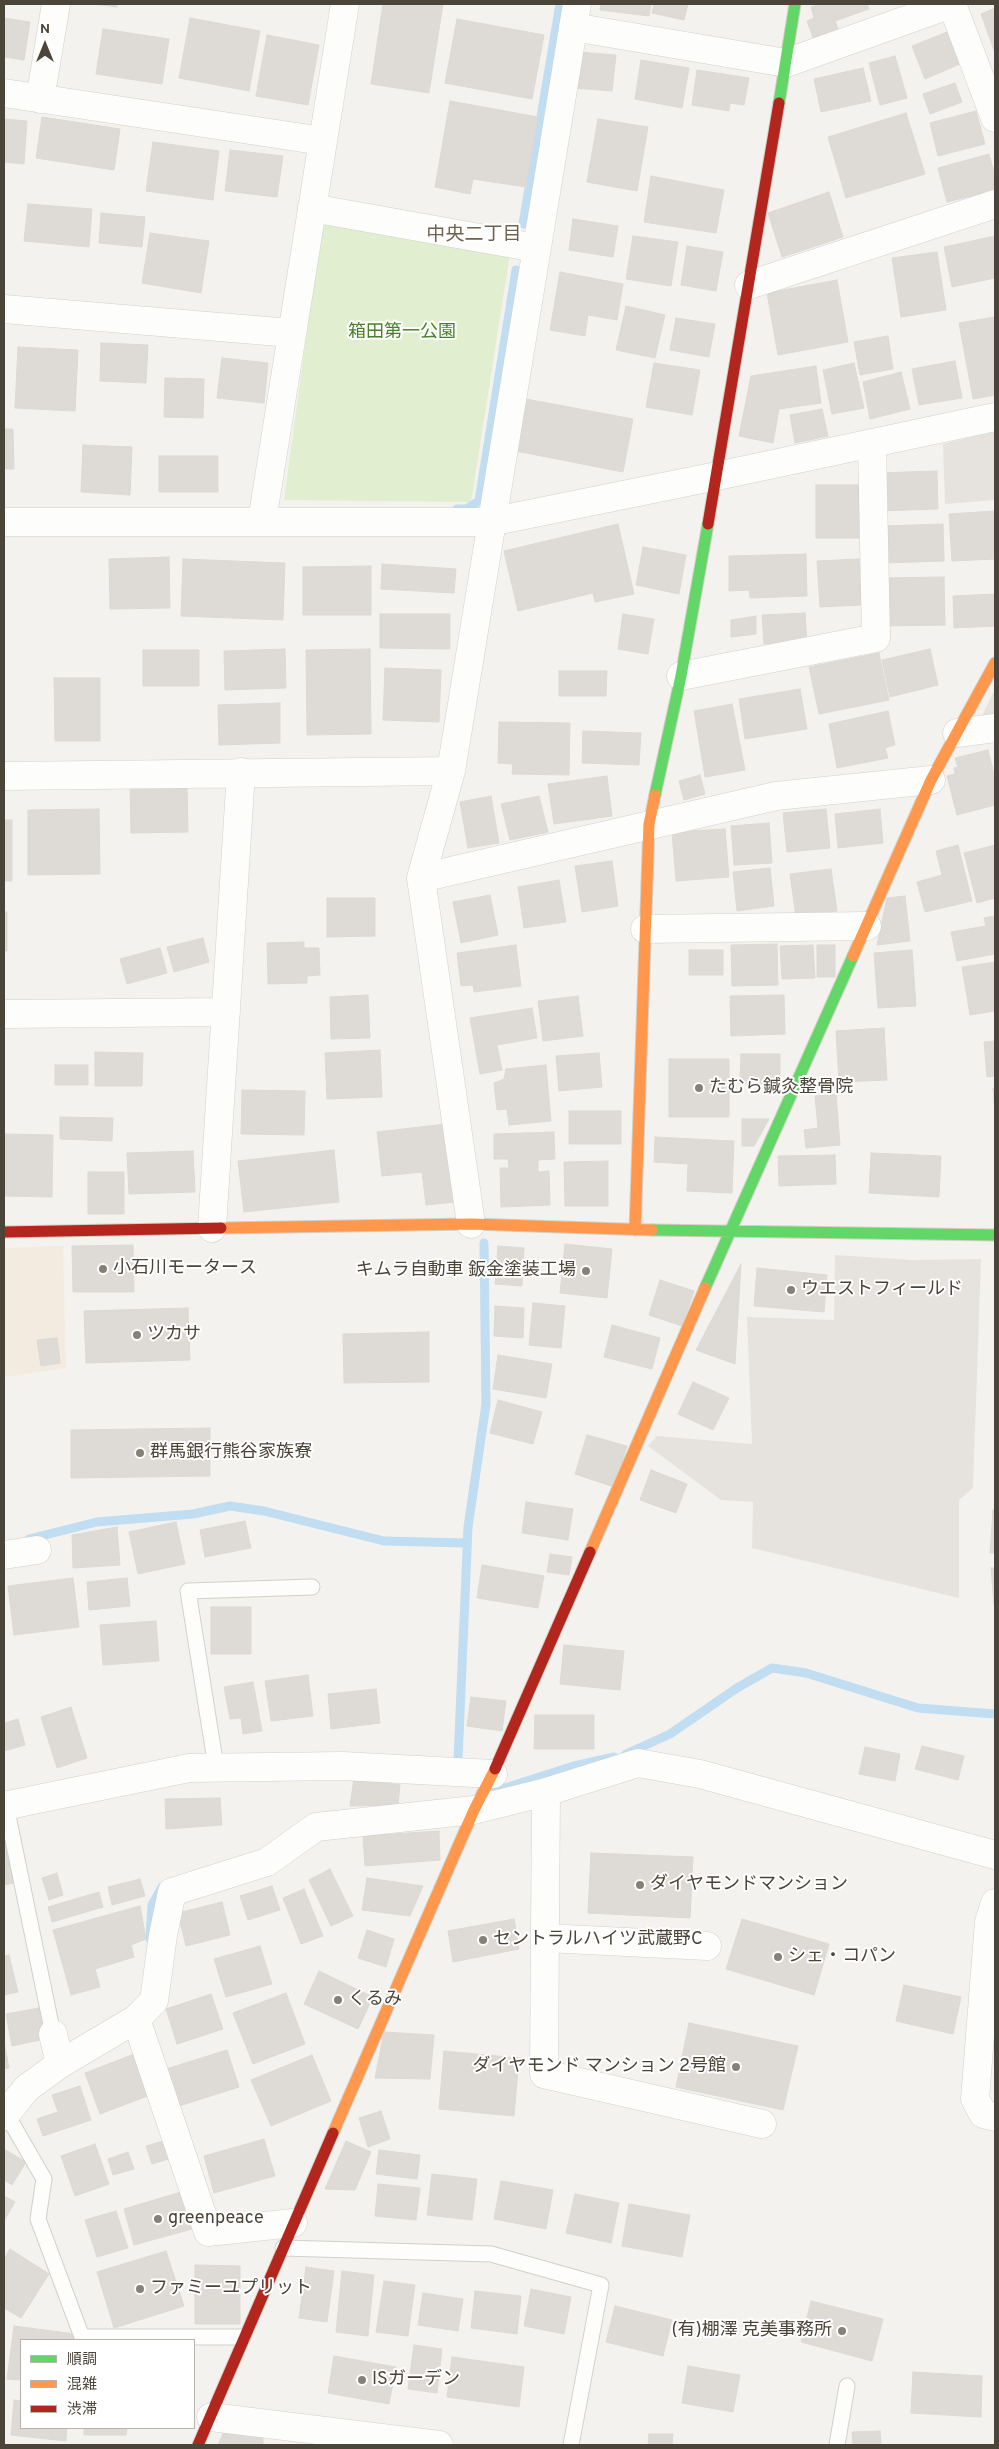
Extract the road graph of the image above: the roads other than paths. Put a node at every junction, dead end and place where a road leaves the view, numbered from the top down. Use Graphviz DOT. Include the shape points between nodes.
graph roads {
  1 [pos="56,4"];
  2 [pos="345,4"];
  3 [pos="795,4"];
  4 [pos="951,4"];
  5 [pos="575,15"];
  6 [pos="786,64"];
  7 [pos="4,93"];
  8 [pos="40,99"];
  9 [pos="995,118"];
  10 [pos="322,141"];
  11 [pos="995,204"];
  12 [pos="312,208"];
  13 [pos="536,248"];
  14 [pos="749,286"];
  15 [pos="4,309"];
  16 [pos="291,333"];
  17 [pos="995,417"];
  18 [pos="872,443"];
  19 [pos="717,476"];
  20 [pos="262,521"];
  21 [pos="4,522"];
  22 [pos="490,522"];
  23 [pos="995,663"];
  24 [pos="681,676"];
  25 [pos="995,728"];
  26 [pos="957,733"];
  27 [pos="451,770"];
  28 [pos="241,772"];
  29 [pos="4,776"];
  30 [pos="931,780"];
  31 [pos="649,824"];
  32 [pos="421,878"];
  33 [pos="866,926"];
  34 [pos="645,929"];
  35 [pos="226,1012"];
  36 [pos="4,1014"];
  37 [pos="472,1224"];
  38 [pos="212,1228"];
  39 [pos="635,1230"];
  40 [pos="4,1232"];
  41 [pos="729,1232"];
  42 [pos="995,1235"];
  43 [pos="37,1550"];
  44 [pos="4,1555"];
  45 [pos="312,1587"];
  46 [pos="216,1767"];
  47 [pos="493,1774"];
  48 [pos="546,1792"];
  49 [pos="5,1806"];
  50 [pos="475,1809"];
  51 [pos="995,1854"];
  52 [pos="993,1916"];
  53 [pos="545,1938"];
  54 [pos="707,1946"];
  55 [pos="136,2019"];
  56 [pos="53,2034"];
  57 [pos="59,2062"];
  58 [pos="5,2115"];
  59 [pos="995,2117"];
  60 [pos="762,2124"];
  61 [pos="293,2223"];
  62 [pos="283,2248"];
  63 [pos="243,2337"];
  64 [pos="847,2386"];
  65 [pos="211,2417"];
  66 [pos="198,2445"];
  67 [pos="439,2445"];
  68 [pos="571,2445"];
  69 [pos="836,2445"];
  1 -- 8 [label="street"];
  2 -- 10 [label="street"];
  3 -- 6 [label="street"];
  4 -- 6 [label="street"];
  4 -- 9 [label="street"];
  5 -- 6 [label="street"];
  5 -- 13 [label="street"];
  6 -- 14 [label="street"];
  7 -- 8 [label="street"];
  8 -- 10 [label="street"];
  10 -- 12 [label="street"];
  11 -- 14 [label="street"];
  12 -- 13 [label="street"];
  12 -- 16 [label="street"];
  13 -- 22 [label="street"];
  14 -- 19 [label="street"];
  15 -- 16 [label="street"];
  16 -- 20 [label="street"];
  17 -- 18 [label="street"];
  18 -- 19 [label="street"];
  18 -- 24 [label="street" via="876,638"];
  19 -- 22 [label="street"];
  19 -- 24 [label="street"];
  20 -- 21 [label="street"];
  20 -- 22 [label="street"];
  22 -- 27 [label="street"];
  23 -- 26 [label="street"];
  24 -- 31 [label="street"];
  25 -- 26 [label="street"];
  26 -- 30 [label="street"];
  27 -- 28 [label="street"];
  27 -- 32 [label="street"];
  28 -- 29 [label="street"];
  28 -- 35 [label="street"];
  30 -- 31 [label="street" via="776,796"];
  30 -- 33 [label="street"];
  31 -- 32 [label="street"];
  31 -- 34 [label="street"];
  32 -- 37 [label="street"];
  33 -- 34 [label="street"];
  33 -- 41 [label="street"];
  34 -- 39 [label="street"];
  35 -- 36 [label="street"];
  35 -- 38 [label="street"];
  37 -- 38 [label="street"];
  37 -- 39 [label="street"];
  38 -- 40 [label="street"];
  39 -- 41 [label="street"];
  41 -- 42 [label="street"];
  41 -- 47 [label="street"];
  43 -- 44 [label="street"];
  45 -- 46 [label="lane" via="188,1591"];
  46 -- 47 [label="street" via="343,1766"];
  46 -- 49 [label="street" via="189,1768"];
  47 -- 50 [label="street"];
  48 -- 50 [label="street"];
  48 -- 51 [label="street" via="638,1763 700,1774"];
  48 -- 53 [label="street"];
  49 -- 56 [label="lane"];
  50 -- 55 [label="street" via="316,1827 268,1862 172,1892 154,2001"];
  50 -- 61 [label="street"];
  52 -- 59 [label="street" via="975,2098 984,2114"];
  53 -- 54 [label="street"];
  53 -- 60 [label="street" via="544,2074"];
  55 -- 57 [label="street"];
  55 -- 61 [label="street" via="208,2232"];
  56 -- 57 [label="street"];
  57 -- 58 [label="street" via="27,2088"];
  58 -- 63 [label="lane" via="44,2180 38,2219 82,2337"];
  61 -- 62 [label="street"];
  62 -- 63 [label="street"];
  62 -- 68 [label="lane" via="491,2254 601,2285"];
  63 -- 65 [label="street"];
  64 -- 69 [label="lane"];
  65 -- 66 [label="street"];
  65 -- 67 [label="street"];
}
